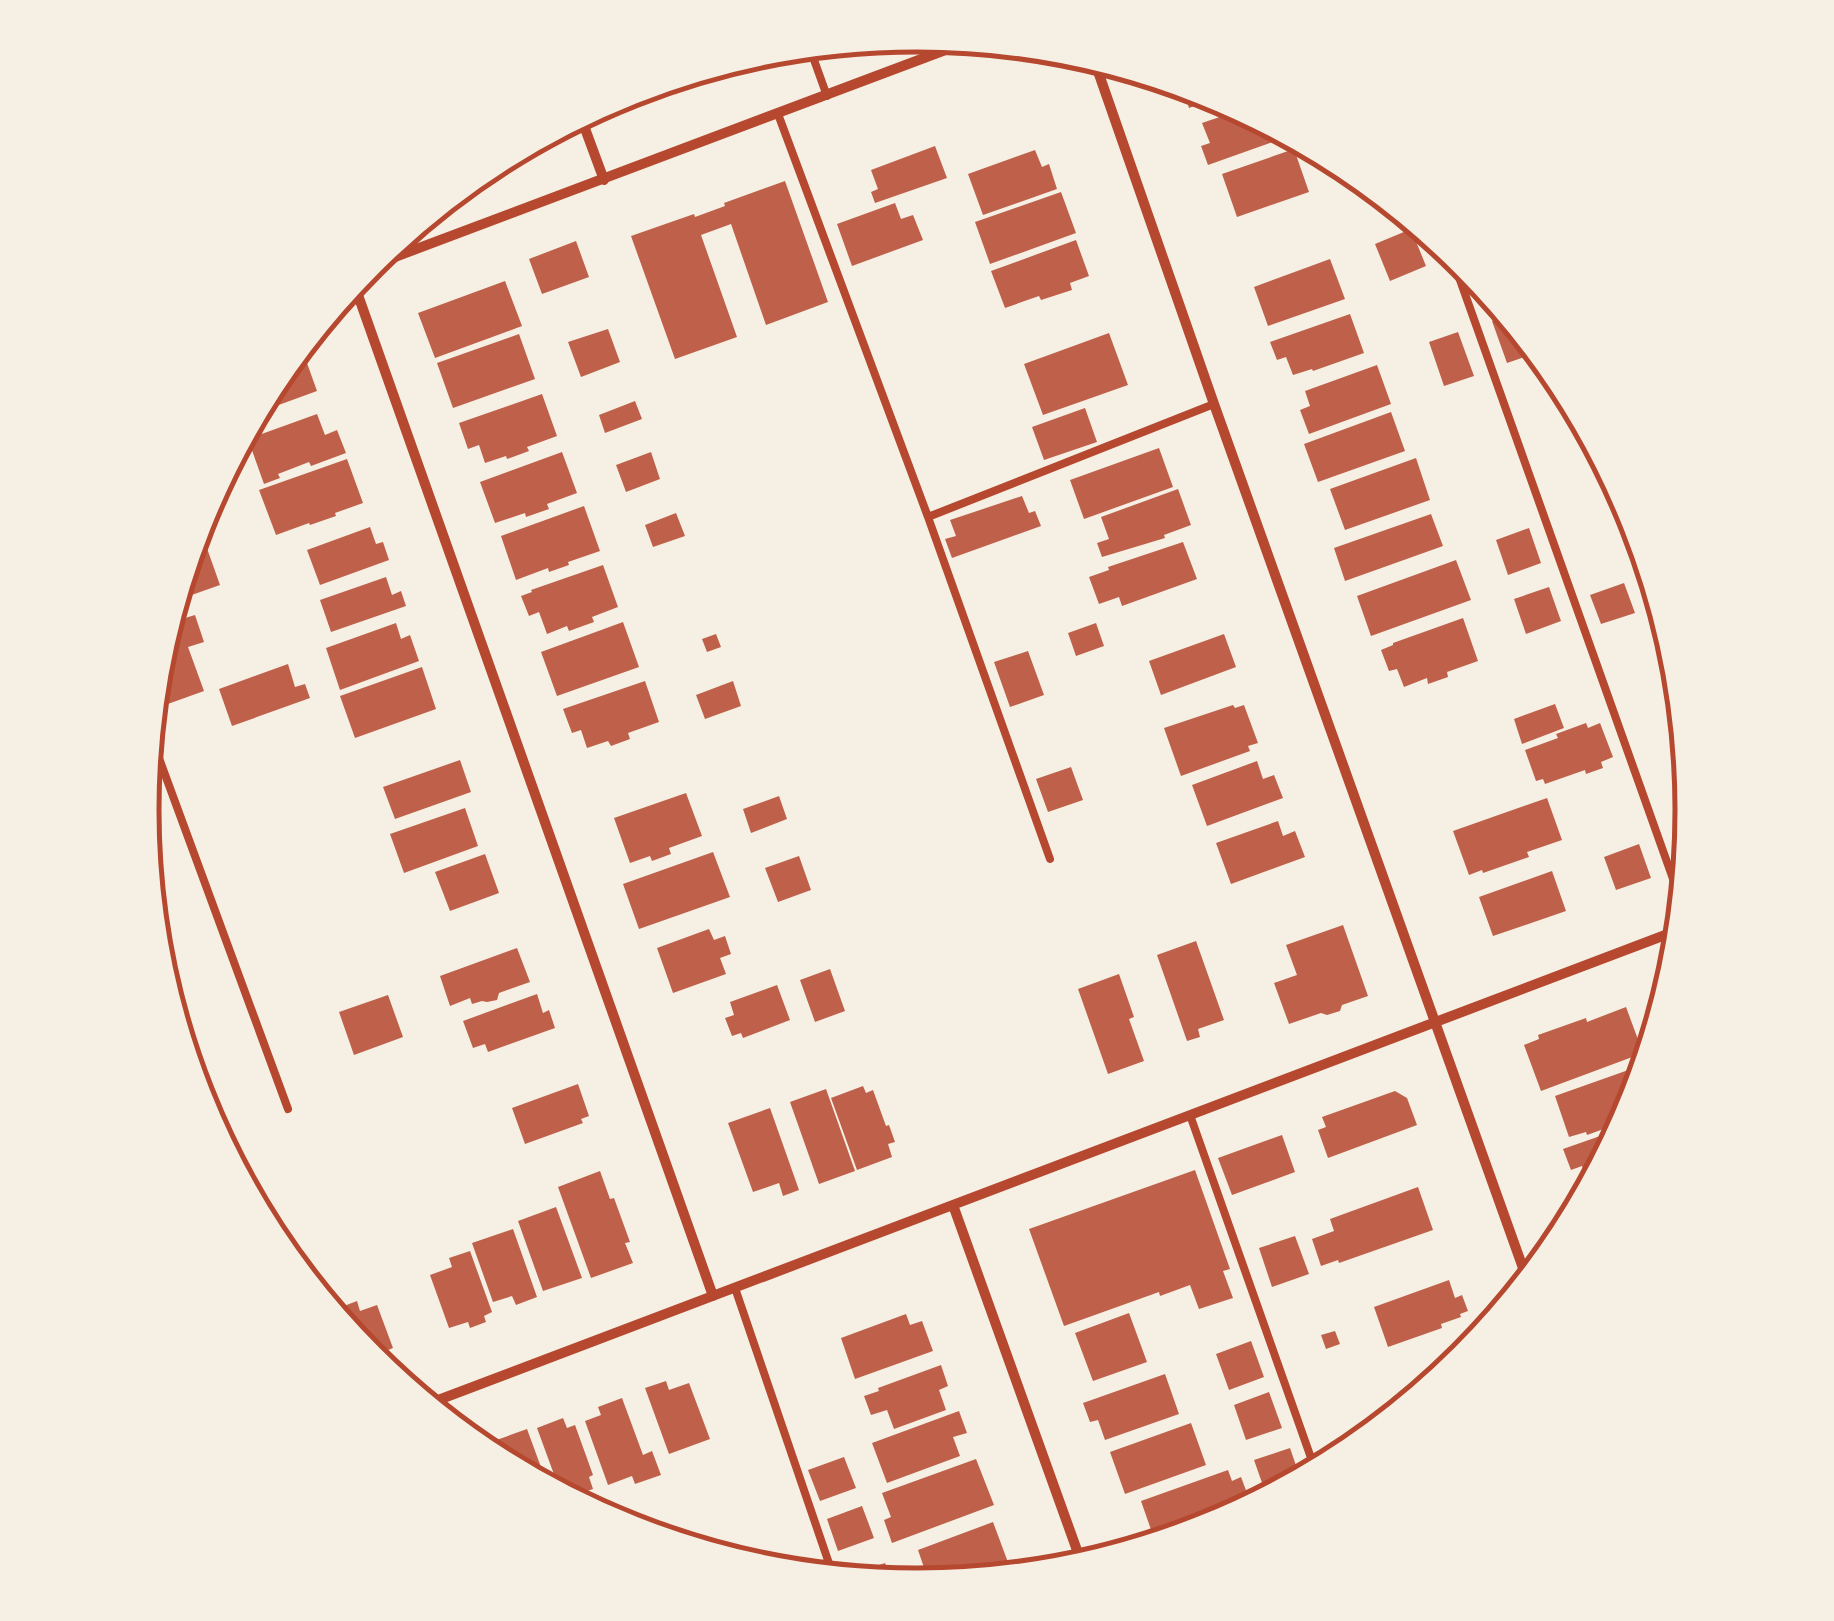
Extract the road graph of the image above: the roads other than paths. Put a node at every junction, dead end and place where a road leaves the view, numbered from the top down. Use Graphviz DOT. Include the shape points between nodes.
graph roads {
  1 [pos="939,53"];
  2 [pos="813,60"];
  3 [pos="1099,75"];
  4 [pos="827,96"];
  5 [pos="778,114"];
  6 [pos="585,129"];
  7 [pos="604,180"];
  8 [pos="404,253"];
  9 [pos="1462,284"];
  10 [pos="359,298"];
  11 [pos="1214,404"];
  12 [pos="928,517"];
  13 [pos="161,764"];
  14 [pos="1050,859"];
  15 [pos="1672,875"];
  16 [pos="1664,935"];
  17 [pos="1436,1022"];
  18 [pos="288,1109"];
  19 [pos="1190,1115"];
  20 [pos="952,1205"];
  21 [pos="1522,1266"];
  22 [pos="735,1288"];
  23 [pos="713,1296"];
  24 [pos="440,1399"];
  25 [pos="1311,1458"];
  26 [pos="1076,1551"];
  27 [pos="829,1563"];
  1 -- 4 [label="street"];
  2 -- 4 [label="lane"];
  3 -- 11 [label="street"];
  4 -- 5 [label="street"];
  5 -- 7 [label="street"];
  5 -- 12 [label="lane"];
  6 -- 7 [label="street"];
  7 -- 8 [label="street"];
  9 -- 15 [label="lane"];
  10 -- 23 [label="street"];
  11 -- 12 [label="lane"];
  11 -- 17 [label="street"];
  12 -- 14 [label="lane"];
  13 -- 18 [label="lane"];
  16 -- 17 [label="street"];
  17 -- 19 [label="street"];
  17 -- 21 [label="street"];
  19 -- 20 [label="street"];
  19 -- 25 [label="lane"];
  20 -- 22 [label="street"];
  20 -- 26 [label="street"];
  22 -- 23 [label="street"];
  22 -- 27 [label="lane"];
  23 -- 24 [label="street"];
}
